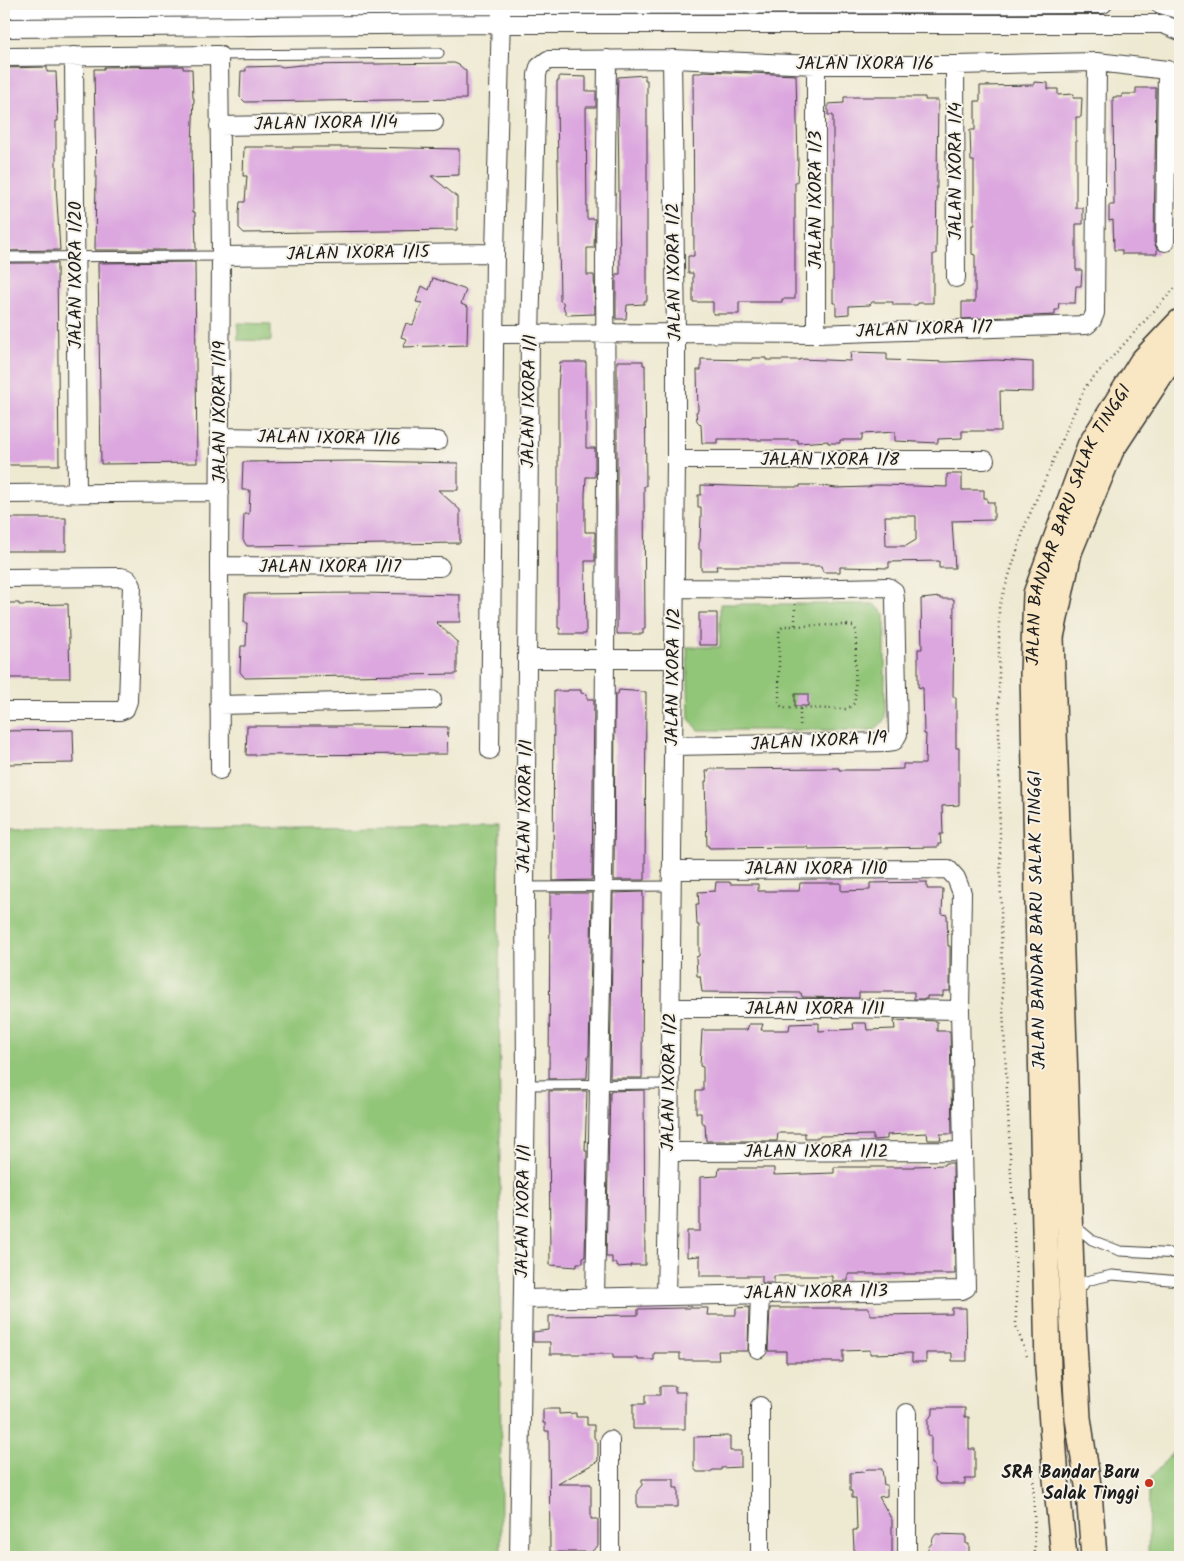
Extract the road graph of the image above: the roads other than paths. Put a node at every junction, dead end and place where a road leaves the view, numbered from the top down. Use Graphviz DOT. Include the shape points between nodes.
graph roads {
  1 [pos="1103,4"];
  2 [pos="1160,4"];
  3 [pos="280,5"];
  4 [pos="501,5"];
  5 [pos="37,6"];
  6 [pos="4,9"];
  7 [pos="1180,10"];
  8 [pos="1043,12"];
  9 [pos="501,24"];
  10 [pos="38,27"];
  11 [pos="4,28"];
  12 [pos="1180,31"];
  13 [pos="439,53"];
  14 [pos="219,55"];
  15 [pos="74,56"];
  16 [pos="4,57"];
  17 [pos="607,59"];
  18 [pos="672,59"];
  19 [pos="548,60"];
  20 [pos="1097,62"];
  21 [pos="816,65"];
  22 [pos="955,65"];
  23 [pos="1173,73"];
  24 [pos="434,122"];
  25 [pos="219,126"];
  26 [pos="1165,242"];
  27 [pos="495,252"];
  28 [pos="220,256"];
  29 [pos="75,257"];
  30 [pos="4,258"];
  31 [pos="956,278"];
  32 [pos="1180,322"];
  33 [pos="604,333"];
  34 [pos="676,333"];
  35 [pos="495,334"];
  36 [pos="530,334"];
  37 [pos="816,334"];
  38 [pos="1180,352"];
  39 [pos="220,437"];
  40 [pos="438,441"];
  41 [pos="676,460"];
  42 [pos="985,460"];
  43 [pos="220,492"];
  44 [pos="4,494"];
  45 [pos="77,494"];
  46 [pos="219,566"];
  47 [pos="440,568"];
  48 [pos="4,578"];
  49 [pos="675,588"];
  50 [pos="528,659"];
  51 [pos="605,659"];
  52 [pos="674,660"];
  53 [pos="432,700"];
  54 [pos="219,705"];
  55 [pos="4,711"];
  56 [pos="673,746"];
  57 [pos="490,750"];
  58 [pos="220,770"];
  59 [pos="672,878"];
  60 [pos="603,886"];
  61 [pos="525,887"];
  62 [pos="671,1008"];
  63 [pos="960,1010"];
  64 [pos="670,1084"];
  65 [pos="526,1085"];
  66 [pos="598,1085"];
  67 [pos="962,1151"];
  68 [pos="669,1152"];
  69 [pos="1068,1220"];
  70 [pos="1180,1254"];
  71 [pos="1180,1281"];
  72 [pos="760,1294"];
  73 [pos="666,1296"];
  74 [pos="595,1298"];
  75 [pos="523,1299"];
  76 [pos="1072,1304"];
  77 [pos="758,1349"];
  78 [pos="760,1406"];
  79 [pos="906,1413"];
  80 [pos="610,1440"];
  81 [pos="519,1557"];
  82 [pos="610,1557"];
  83 [pos="760,1557"];
  84 [pos="907,1557"];
  85 [pos="1064,1557"];
  86 [pos="1094,1557"];
  1 -- 8 [label="street"];
  2 -- 7 [label="street"];
  3 -- 4 [label="street"];
  3 -- 5 [label="street"];
  4 -- 8 [label="street"];
  4 -- 9 [label="street"];
  5 -- 6 [label="street"];
  5 -- 10 [label="lane"];
  8 -- 9 [label="street"];
  8 -- 12 [label="street" via="1163,24"];
  9 -- 10 [label="street"];
  9 -- 27 [label="street"];
  10 -- 11 [label="street"];
  13 -- 14 [label="lane"];
  14 -- 15 [label="street"];
  14 -- 25 [label="street, JALAN IXORA 1/19"];
  15 -- 16 [label="street"];
  15 -- 29 [label="street, JALAN IXORA 1/20"];
  17 -- 18 [label="street, JALAN IXORA 1/6"];
  17 -- 19 [label="street, JALAN IXORA 1/6"];
  17 -- 33 [label="street"];
  18 -- 21 [label="street, JALAN IXORA 1/6"];
  18 -- 34 [label="street, JALAN IXORA 1/2"];
  19 -- 36 [label="street, JALAN IXORA 1/1" via="539,67 537,75"];
  20 -- 22 [label="street, JALAN IXORA 1/6"];
  20 -- 23 [label="street, JALAN IXORA 1/6"];
  20 -- 37 [label="street, JALAN IXORA 1/7" via="1095,313 1087,325"];
  21 -- 22 [label="street, JALAN IXORA 1/6"];
  21 -- 37 [label="street, JALAN IXORA 1/3"];
  22 -- 31 [label="street, JALAN IXORA 1/4"];
  23 -- 26 [label="street"];
  24 -- 25 [label="street, JALAN IXORA 1/14"];
  25 -- 28 [label="street, JALAN IXORA 1/19"];
  27 -- 28 [label="street, JALAN IXORA 1/15"];
  27 -- 35 [label="street"];
  28 -- 29 [label="lane"];
  28 -- 39 [label="street, JALAN IXORA 1/19"];
  29 -- 30 [label="lane"];
  29 -- 45 [label="street, JALAN IXORA 1/20"];
  32 -- 85 [label="main road, JALAN BANDAR BARU SALAK TINGGI" via="1142,362 1090,446 1036,594 1033,682 1048,1368"];
  33 -- 34 [label="street, JALAN IXORA 1/7"];
  33 -- 36 [label="street, JALAN IXORA 1/7"];
  33 -- 51 [label="street"];
  34 -- 37 [label="street, JALAN IXORA 1/7"];
  34 -- 41 [label="street, JALAN IXORA 1/2"];
  35 -- 36 [label="street, JALAN IXORA 1/7"];
  35 -- 57 [label="street"];
  36 -- 50 [label="street, JALAN IXORA 1/1"];
  38 -- 69 [label="main road, JALAN BANDAR BARU SALAK TINGGI" via="1164,369 1111,450 1069,552 1051,637"];
  39 -- 40 [label="street, JALAN IXORA 1/16"];
  39 -- 43 [label="street, JALAN IXORA 1/19"];
  41 -- 42 [label="street, JALAN IXORA 1/8"];
  41 -- 49 [label="street, JALAN IXORA 1/2"];
  43 -- 45 [label="street"];
  43 -- 46 [label="street, JALAN IXORA 1/19"];
  44 -- 45 [label="street"];
  46 -- 47 [label="street, JALAN IXORA 1/17"];
  46 -- 54 [label="street, JALAN IXORA 1/19"];
  48 -- 55 [label="street" via="121,577 128,578 132,586 128,701 125,708 120,711"];
  49 -- 52 [label="street, JALAN IXORA 1/2"];
  49 -- 56 [label="street, JALAN IXORA 1/9" via="888,587 894,591 898,734 894,741 887,742"];
  50 -- 51 [label="street"];
  50 -- 61 [label="street, JALAN IXORA 1/1"];
  51 -- 52 [label="street"];
  51 -- 60 [label="street"];
  52 -- 56 [label="street, JALAN IXORA 1/2"];
  53 -- 54 [label="street"];
  54 -- 58 [label="street, JALAN IXORA 1/19"];
  56 -- 59 [label="street, JALAN IXORA 1/2"];
  59 -- 60 [label="lane"];
  59 -- 62 [label="street, JALAN IXORA 1/2"];
  59 -- 63 [label="street, JALAN IXORA 1/10" via="948,869 962,893"];
  60 -- 61 [label="lane"];
  60 -- 66 [label="street"];
  61 -- 65 [label="street, JALAN IXORA 1/1"];
  62 -- 63 [label="street, JALAN IXORA 1/11"];
  62 -- 64 [label="street, JALAN IXORA 1/2"];
  63 -- 67 [label="street"];
  64 -- 66 [label="lane"];
  64 -- 68 [label="street, JALAN IXORA 1/2"];
  65 -- 66 [label="lane"];
  65 -- 75 [label="street, JALAN IXORA 1/1"];
  66 -- 74 [label="street"];
  67 -- 68 [label="street, JALAN IXORA 1/12"];
  67 -- 72 [label="street, JALAN IXORA 1/13" via="966,1288"];
  68 -- 73 [label="street, JALAN IXORA 1/2"];
  69 -- 70 [label="lane" via="1092,1240 1120,1251"];
  69 -- 76 [label="main road, JALAN BANDAR BARU SALAK TINGGI"];
  71 -- 76 [label="lane" via="1112,1275 1086,1281"];
  72 -- 73 [label="street, JALAN IXORA 1/13"];
  72 -- 77 [label="street"];
  73 -- 74 [label="street, JALAN IXORA 1/13"];
  74 -- 75 [label="street, JALAN IXORA 1/13"];
  75 -- 81 [label="street, JALAN IXORA 1/1"];
  76 -- 86 [label="main road, JALAN BANDAR BARU SALAK TINGGI" via="1078,1418"];
  78 -- 83 [label="street"];
  79 -- 84 [label="street"];
  80 -- 82 [label="street"];
}
